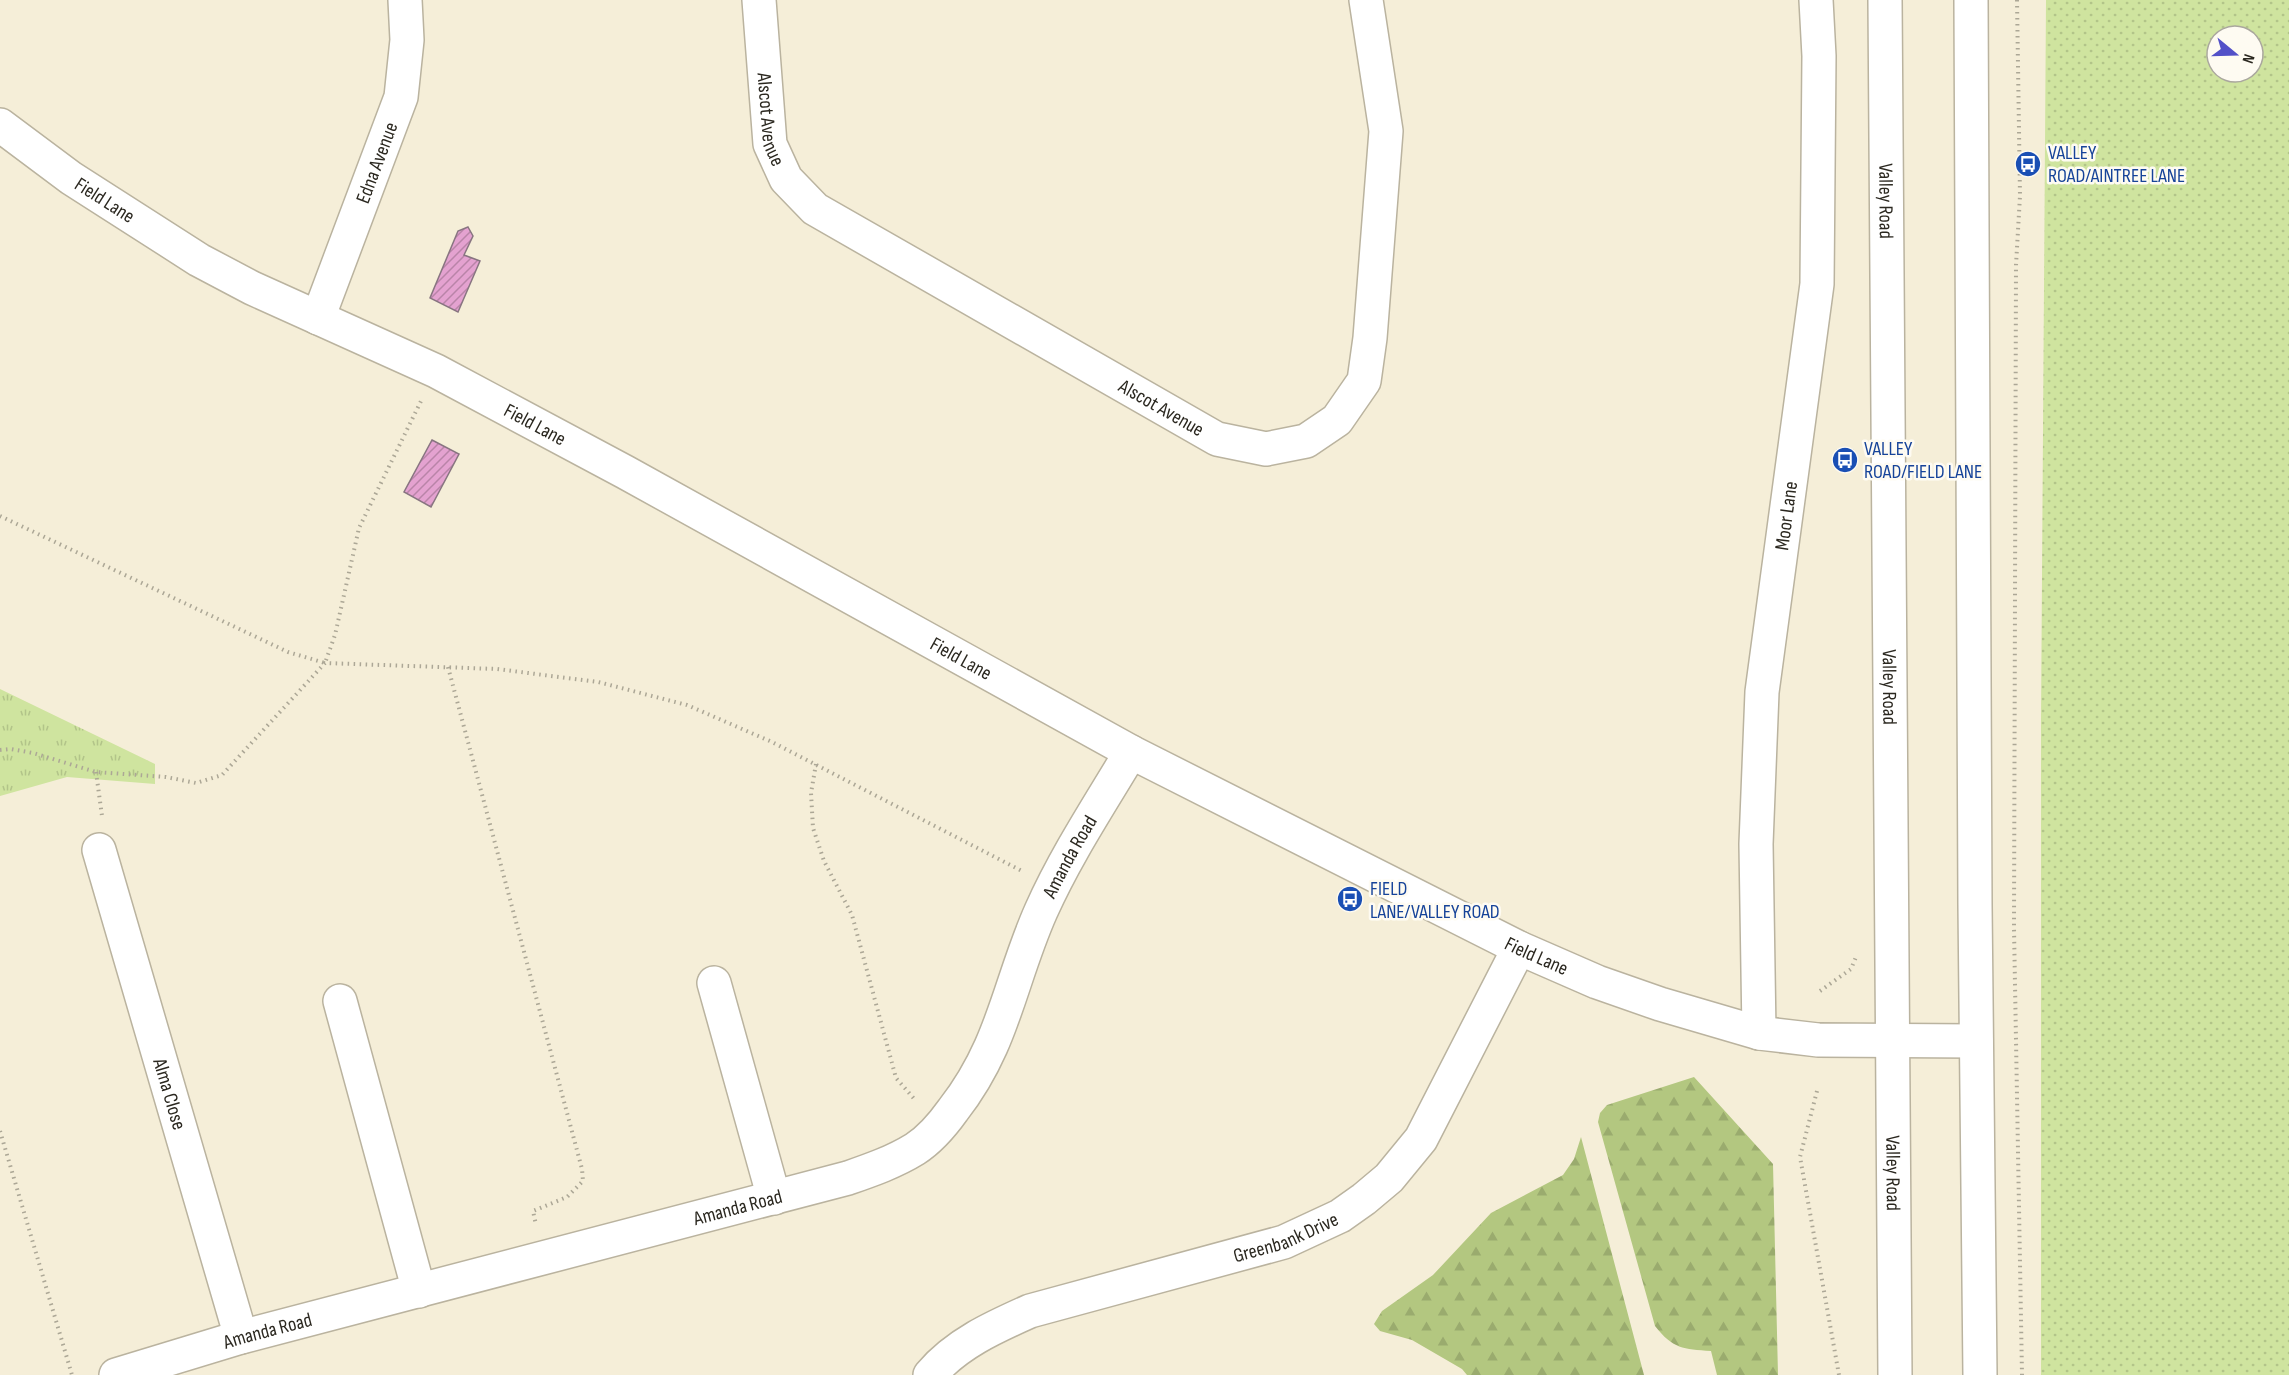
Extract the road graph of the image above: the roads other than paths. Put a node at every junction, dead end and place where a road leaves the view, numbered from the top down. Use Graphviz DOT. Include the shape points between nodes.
graph roads {
  1 [pos="405,0"];
  2 [pos="759,0"];
  3 [pos="1365,0"];
  4 [pos="1816,0"];
  5 [pos="1885,0"];
  6 [pos="1971,0"];
  7 [pos="0,125"];
  8 [pos="318,318"];
  9 [pos="1131,752"];
  10 [pos="99,850"];
  11 [pos="1519,948"];
  12 [pos="714,983"];
  13 [pos="340,1001"];
  14 [pos="1759,1033"];
  15 [pos="1893,1041"];
  16 [pos="1976,1041"];
  17 [pos="774,1198"];
  18 [pos="419,1291"];
  19 [pos="242,1337"];
  20 [pos="116,1375"];
  21 [pos="930,1375"];
  22 [pos="1895,1375"];
  23 [pos="1980,1375"];
  1 -- 8 [label="street, Edna Avenue" via="407,40 400,97"];
  2 -- 3 [label="street, Alscot Avenue" via="770,144 786,179 815,209 1217,439 1266,449 1306,441 1337,420 1364,381 1386,131"];
  4 -- 14 [label="street, Moor Lane" via="1817,284 1762,693 1756,844"];
  5 -- 15 [label="street, Valley Road"];
  6 -- 16 [label="street"];
  7 -- 8 [label="street, Field Lane" via="71,178 180,249"];
  8 -- 9 [label="street, Field Lane" via="436,371"];
  9 -- 11 [label="street, Field Lane"];
  9 -- 17 [label="street, Amanda Road" via="1053,886 997,1038 974,1083 945,1121 918,1147 894,1161"];
  10 -- 19 [label="street, Alma Close"];
  11 -- 14 [label="street, Field Lane" via="1639,997"];
  11 -- 21 [label="street, Greenbank Drive" via="1421,1139 1389,1178 1364,1199 1340,1216 1284,1242 1030,1311 961,1346"];
  12 -- 17 [label="street"];
  13 -- 18 [label="street"];
  14 -- 15 [label="street, Field Lane" via="1818,1040"];
  15 -- 16 [label="street, Field Lane"];
  15 -- 22 [label="street, Valley Road"];
  16 -- 23 [label="street"];
  17 -- 18 [label="street, Amanda Road"];
  18 -- 19 [label="street, Amanda Road"];
  19 -- 20 [label="street, Amanda Road"];
}
